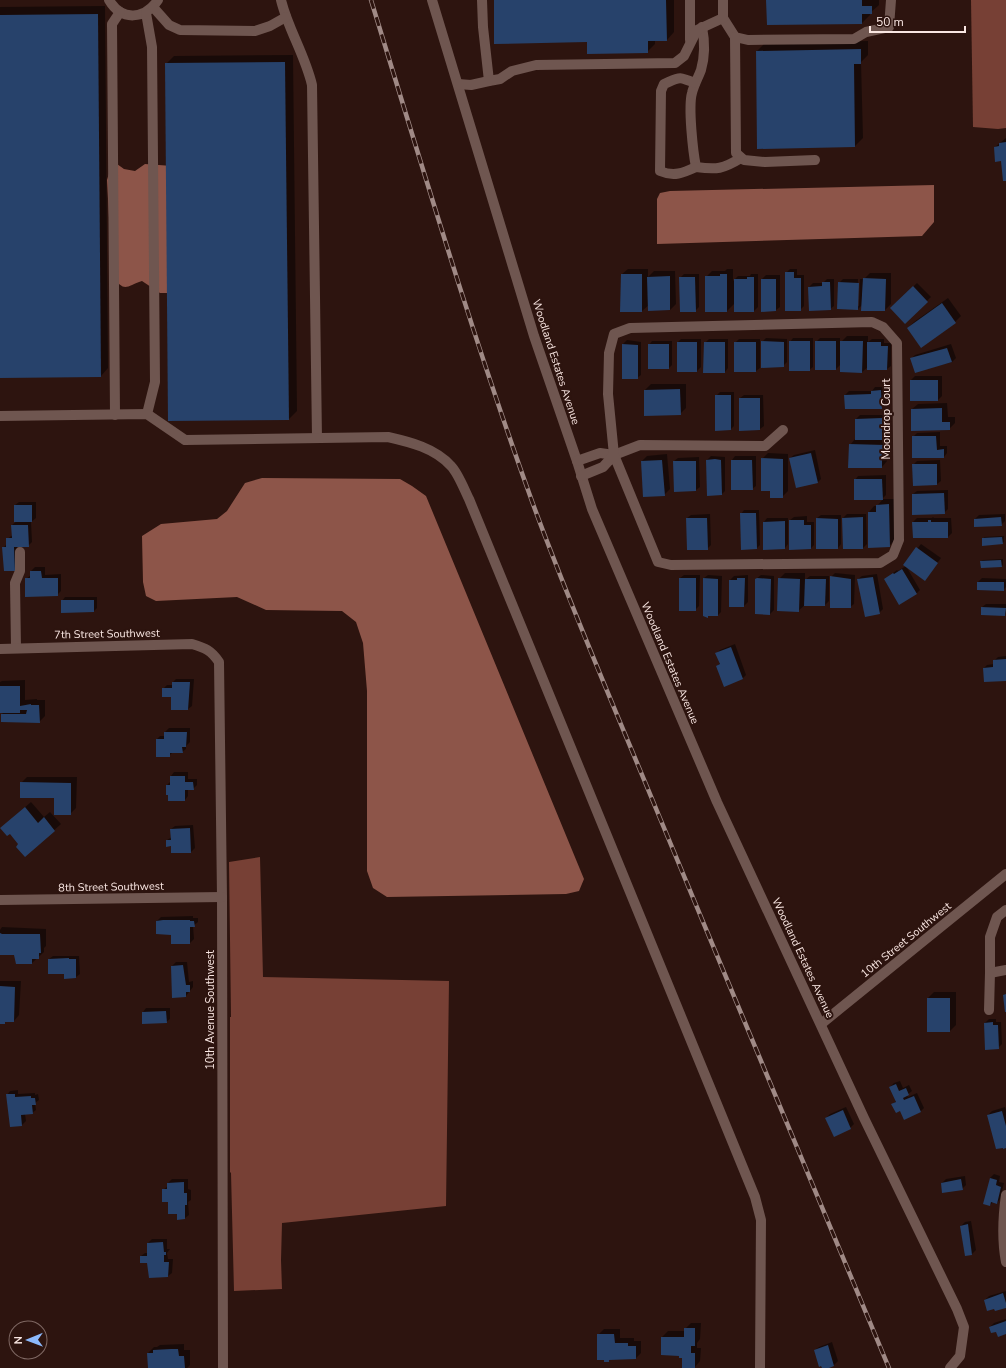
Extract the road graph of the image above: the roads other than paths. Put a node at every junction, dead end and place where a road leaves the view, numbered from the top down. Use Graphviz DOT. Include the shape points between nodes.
graph roads {
  1 [pos="109,0"];
  2 [pos="281,0"];
  3 [pos="432,0"];
  4 [pos="482,0"];
  5 [pos="690,0"];
  6 [pos="723,0"];
  7 [pos="891,0"];
  8 [pos="153,7"];
  9 [pos="120,12"];
  10 [pos="286,17"];
  11 [pos="723,18"];
  12 [pos="702,28"];
  13 [pos="735,37"];
  14 [pos="690,42"];
  15 [pos="489,81"];
  16 [pos="695,83"];
  17 [pos="458,84"];
  18 [pos="741,158"];
  19 [pos="815,160"];
  20 [pos="696,167"];
  21 [pos="147,414"];
  22 [pos="115,415"];
  23 [pos="0,416"];
  24 [pos="783,430"];
  25 [pos="317,438"];
  26 [pos="614,455"];
  27 [pos="577,461"];
  28 [pos="581,476"];
  29 [pos="20,552"];
  30 [pos="16,648"];
  31 [pos="0,649"];
  32 [pos="214,654"];
  33 [pos="1006,874"];
  34 [pos="222,897"];
  35 [pos="0,900"];
  36 [pos="1006,910"];
  37 [pos="1006,970"];
  38 [pos="990,973"];
  39 [pos="989,1010"];
  40 [pos="821,1024"];
  41 [pos="1006,1195"];
  42 [pos="1006,1262"];
  43 [pos="223,1368"];
  44 [pos="760,1368"];
  45 [pos="950,1368"];
  1 -- 9 [label="street"];
  2 -- 10 [label="street"];
  3 -- 17 [label="street, Woodland Estates Avenue"];
  4 -- 15 [label="street"];
  5 -- 14 [label="street"];
  6 -- 11 [label="street"];
  7 -- 13 [label="street" via="889,27 866,32 854,39 748,40"];
  8 -- 9 [label="street" via="137,15"];
  8 -- 10 [label="street" via="169,25 180,30 255,31"];
  8 -- 21 [label="street" via="155,382"];
  9 -- 22 [label="street" via="112,24"];
  10 -- 25 [label="street" via="308,68 312,85"];
  11 -- 12 [label="street"];
  11 -- 13 [label="street"];
  12 -- 14 [label="street" via="696,30"];
  12 -- 16 [label="street" via="705,45 703,62"];
  13 -- 18 [label="street" via="735,139 736,153"];
  14 -- 15 [label="street" via="684,56 675,63 536,65 512,71"];
  15 -- 17 [label="street" via="471,85"];
  16 -- 20 [label="street" via="691,95 691,119"];
  16 -- 20 [label="street" via="676,77 664,84 660,91 660,171 669,175"];
  17 -- 27 [label="street, Woodland Estates Avenue" via="534,336"];
  18 -- 19 [label="street" via="765,162"];
  18 -- 20 [label="street" via="716,169"];
  21 -- 22 [label="street"];
  21 -- 25 [label="street" via="185,440"];
  22 -- 23 [label="street"];
  24 -- 26 [label="street" via="765,446 640,445"];
  25 -- 44 [label="street" via="388,437 412,442 435,453 451,466 469,499 755,1197 761,1220"];
  26 -- 26 [label="street, Moondrop Court" via="608,394 609,353 614,334 630,328 872,322 883,327 897,343 899,540 893,555 880,563 671,565 658,562"];
  26 -- 27 [label="street" via="600,453"];
  26 -- 28 [label="street" via="603,467"];
  27 -- 28 [label="street, Woodland Estates Avenue"];
  28 -- 40 [label="street, Woodland Estates Avenue" via="592,509 717,802"];
  29 -- 30 [label="street" via="21,566 15,583"];
  30 -- 31 [label="street, 7th Street Southwest"];
  30 -- 32 [label="street, 7th Street Southwest" via="192,644"];
  32 -- 34 [label="street, 10th Avenue Southwest" via="219,662"];
  33 -- 40 [label="street, 10th Street Southwest"];
  34 -- 35 [label="street, 8th Street Southwest"];
  34 -- 43 [label="street, 10th Avenue Southwest"];
  36 -- 38 [label="street" via="997,917 990,937"];
  37 -- 38 [label="street"];
  38 -- 39 [label="street"];
  40 -- 45 [label="street, Woodland Estates Avenue" via="964,1327 960,1356"];
  41 -- 42 [label="street"];
}
